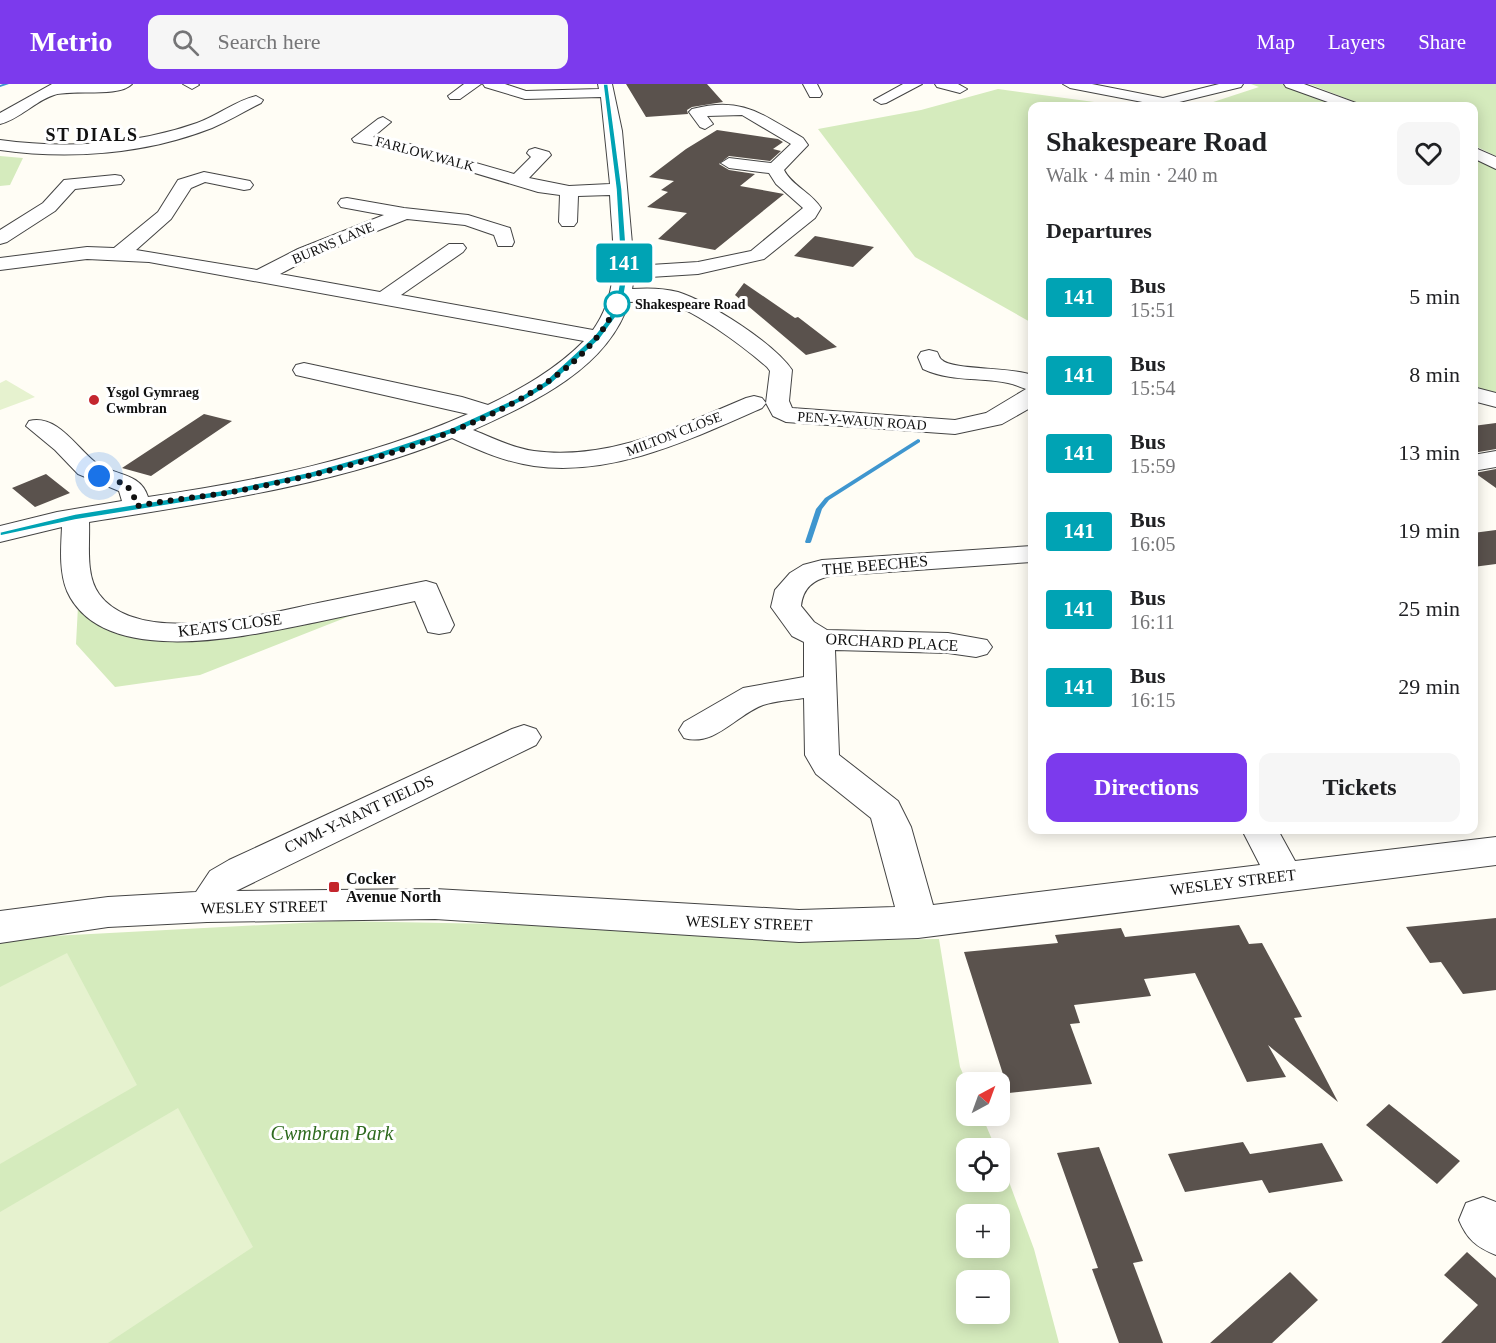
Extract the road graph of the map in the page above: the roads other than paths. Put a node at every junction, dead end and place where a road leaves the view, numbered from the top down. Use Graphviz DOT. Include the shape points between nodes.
graph roads {
  1 [pos="474,84"];
  2 [pos="490,84"];
  3 [pos="915,84"];
  4 [pos="942,84"];
  5 [pos="1070,84"];
  6 [pos="1236,84"];
  7 [pos="1291,84"];
  8 [pos="58,87"];
  9 [pos="606,88"];
  10 [pos="960,89"];
  11 [pos="123,90"];
  12 [pos="455,96"];
  13 [pos="882,96"];
  14 [pos="256,100"];
  15 [pos="1340,102"];
  16 [pos="0,118"];
  17 [pos="383,122"];
  18 [pos="705,124"];
  19 [pos="67,131"];
  20 [pos="0,145"];
  21 [pos="44,149"];
  22 [pos="536,153"];
  23 [pos="1478,155"];
  24 [pos="729,163"];
  25 [pos="1496,164"];
  26 [pos="775,169"];
  27 [pos="115,180"];
  28 [pos="517,180"];
  29 [pos="244,185"];
  30 [pos="619,189"];
  31 [pos="568,191"];
  32 [pos="347,203"];
  33 [pos="405,213"];
  34 [pos="568,222"];
  35 [pos="0,238"];
  36 [pos="504,242"];
  37 [pos="456,248"];
  38 [pos="120,253"];
  39 [pos="0,264"];
  40 [pos="262,275"];
  41 [pos="622,284"];
  42 [pos="384,298"];
  43 [pos="597,338"];
  44 [pos="929,357"];
  45 [pos="304,370"];
  46 [pos="1028,383"];
  47 [pos="1478,395"];
  48 [pos="1028,398"];
  49 [pos="1496,400"];
  50 [pos="754,403"];
  51 [pos="489,414"];
  52 [pos="38,426"];
  53 [pos="454,430"];
  54 [pos="1496,459"];
  55 [pos="1478,462"];
  56 [pos="137,506"];
  57 [pos="75,517"];
  58 [pos="0,534"];
  59 [pos="1028,554"];
  60 [pos="439,625"];
  61 [pos="819,638"];
  62 [pos="976,647"];
  63 [pos="820,685"];
  64 [pos="696,729"];
  65 [pos="524,737"];
  66 [pos="1262,834"];
  67 [pos="1496,851"];
  68 [pos="1284,875"];
  69 [pos="207,907"];
  70 [pos="918,922"];
  71 [pos="0,927"];
  1 -- 12 [label="street"];
  2 -- 9 [label="street" via="525,94"];
  3 -- 13 [label="street"];
  4 -- 10 [label="street"];
  5 -- 6 [label="street" via="1164,102"];
  7 -- 15 [label="street"];
  8 -- 11 [label="street"];
  8 -- 16 [label="street"];
  9 -- 30 [label="street"];
  14 -- 21 [label="street" via="199,128 86,149"];
  17 -- 28 [label="street, FARLOW WALK" via="360,139 400,146"];
  18 -- 26 [label="street" via="697,112 738,110 797,141 800,145"];
  19 -- 21 [label="street"];
  20 -- 21 [label="street"];
  22 -- 28 [label="street" via="543,155"];
  23 -- 25 [label="street"];
  24 -- 26 [label="street"];
  26 -- 41 [label="street" via="781,180 812,208 757,255"];
  27 -- 35 [label="street" via="70,184 49,207"];
  28 -- 31 [label="street, FARLOW WALK"];
  29 -- 38 [label="street" via="204,177 184,184 165,215"];
  30 -- 31 [label="street, FARLOW WALK"];
  30 -- 41 [label="street"];
  31 -- 34 [label="street"];
  32 -- 33 [label="street, BURNS LANE"];
  33 -- 36 [label="street, BURNS LANE" via="468,220 503,232"];
  33 -- 40 [label="street, BURNS LANE" via="305,253"];
  37 -- 42 [label="street"];
  38 -- 39 [label="street" via="54,255"];
  38 -- 40 [label="street"];
  40 -- 42 [label="street"];
  41 -- 43 [label="street" via="612,317"];
  41 -- 48 [label="street, PEN-Y-WAUN ROAD" via="681,300 767,355 781,370 777,405 786,415 955,427 993,419"];
  42 -- 43 [label="street"];
  43 -- 51 [label="street" via="547,384"];
  44 -- 46 [label="street" via="931,364 948,372 1007,375"];
  45 -- 51 [label="street" via="462,404"];
  47 -- 49 [label="street"];
  50 -- 53 [label="street, MILTON CLOSE" via="649,447 605,458 524,457 498,451"];
  51 -- 53 [label="street"];
  52 -- 56 [label="street" via="64,445 82,465 99,476 128,485"];
  53 -- 56 [label="street" via="311,475"];
  54 -- 55 [label="street"];
  56 -- 57 [label="street"];
  57 -- 58 [label="street"];
  57 -- 60 [label="street, KEATS CLOSE" via="78,584 89,602 106,617 136,628 167,633 248,626 426,590"];
  59 -- 61 [label="street, THE BEECHES" via="830,567 808,572 791,588 786,607 802,629"];
  61 -- 62 [label="street, ORCHARD PLACE"];
  61 -- 63 [label="street, ORCHARD PLACE"];
  63 -- 64 [label="street" via="754,696"];
  63 -- 70 [label="street, ORCHARD PLACE" via="825,760 885,810 893,826"];
  65 -- 69 [label="street, CWM-Y-NANT FIELDS" via="242,870 223,881"];
  66 -- 68 [label="street"];
  67 -- 68 [label="street, WESLEY STREET"];
  68 -- 70 [label="street, WESLEY STREET"];
  69 -- 70 [label="street, WESLEY STREET" via="435,904 799,926"];
  69 -- 71 [label="street, WESLEY STREET" via="108,912"];
}
